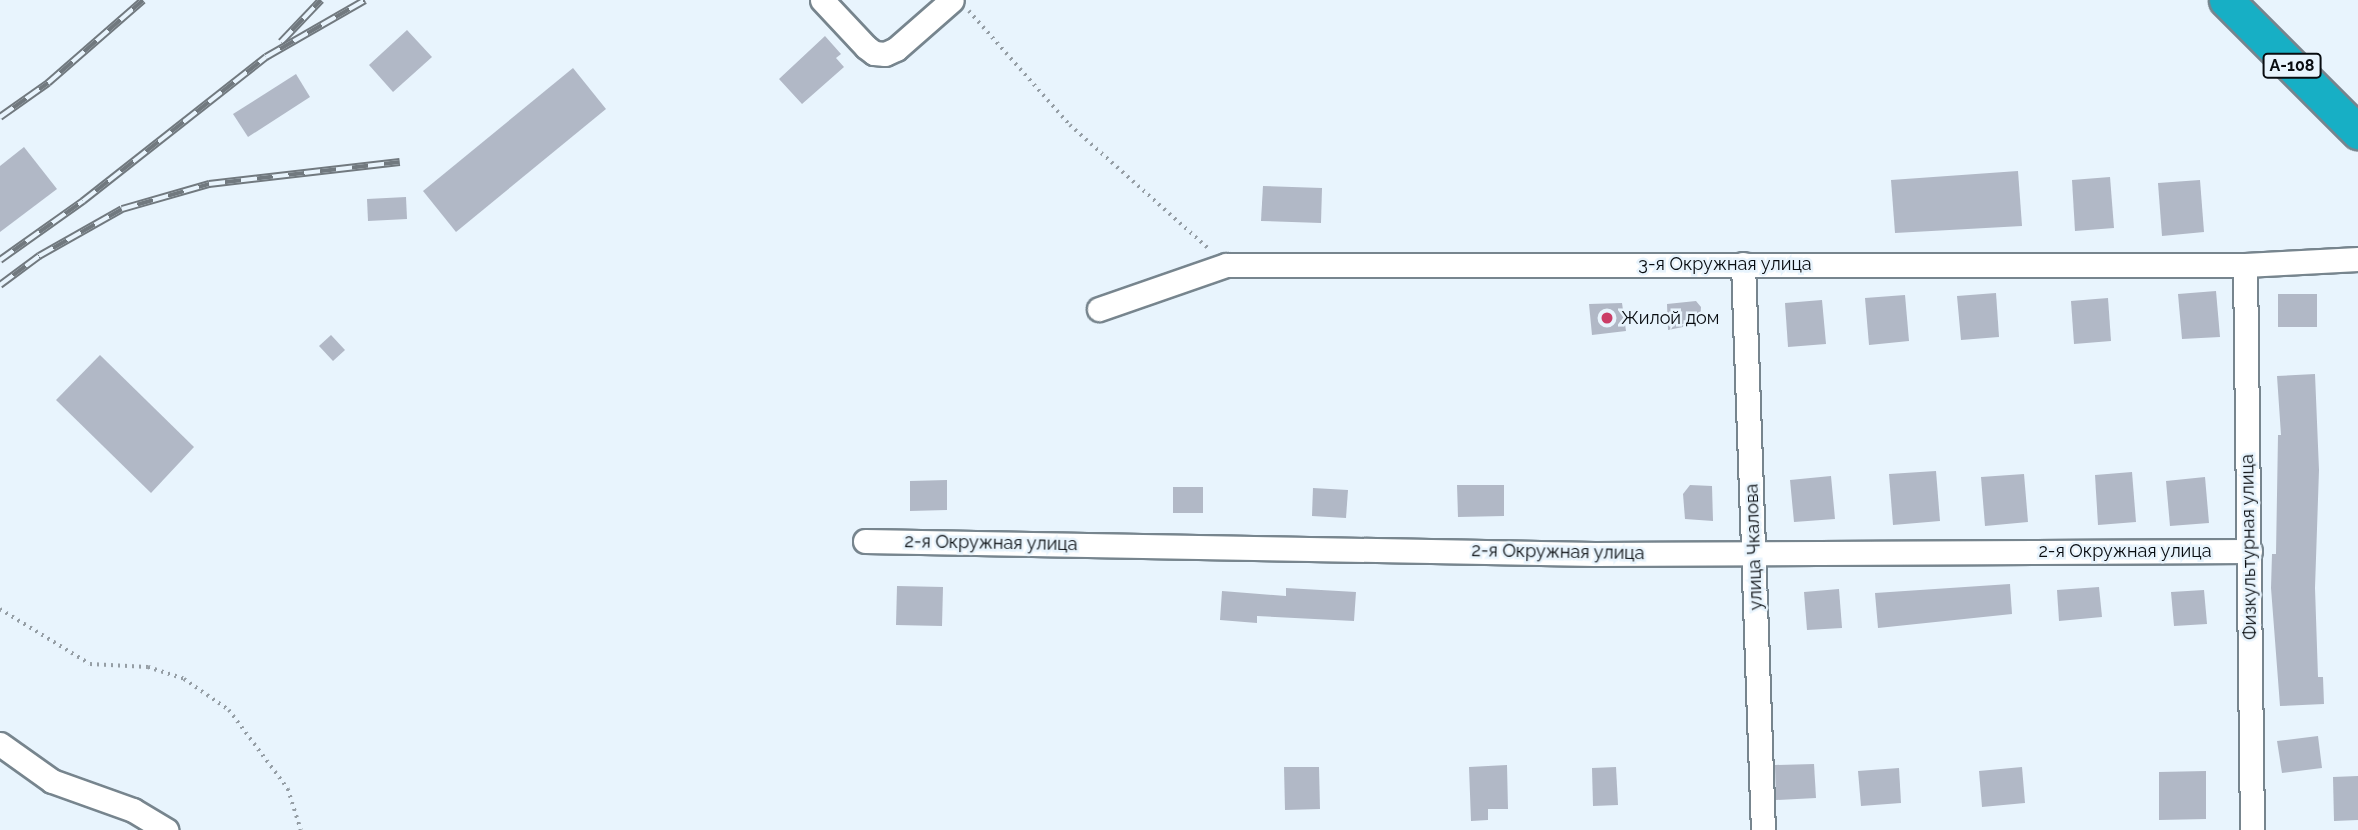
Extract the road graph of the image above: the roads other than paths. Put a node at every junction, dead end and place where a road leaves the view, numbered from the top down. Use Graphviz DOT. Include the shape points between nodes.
graph roads {
  1 [pos="822,0"];
  2 [pos="2226,0"];
  3 [pos="960,5"];
  4 [pos="2358,132"];
  5 [pos="2358,259"];
  6 [pos="1744,264"];
  7 [pos="2245,265"];
  8 [pos="1099,310"];
  9 [pos="865,541"];
  10 [pos="1755,551"];
  11 [pos="2250,551"];
  12 [pos="0,744"];
  13 [pos="166,830"];
  14 [pos="1763,830"];
  15 [pos="2252,830"];
  1 -- 3 [label="street" via="866,47 885,54"];
  2 -- 4 [label="highway, А-108"];
  5 -- 7 [label="street, 3-я Окружная улица"];
  6 -- 7 [label="street, 3-я Окружная улица"];
  6 -- 8 [label="street, 3-я Окружная улица" via="1226,265"];
  6 -- 10 [label="street, улица Чкалова"];
  7 -- 11 [label="street, Физкультурная улица"];
  9 -- 10 [label="street, 2-я Окружная улица" via="1595,554"];
  10 -- 11 [label="street, 2-я Окружная улица"];
  10 -- 14 [label="street, улица Чкалова"];
  11 -- 15 [label="street, Физкультурная улица"];
  12 -- 13 [label="street" via="52,781 132,810"];
}
